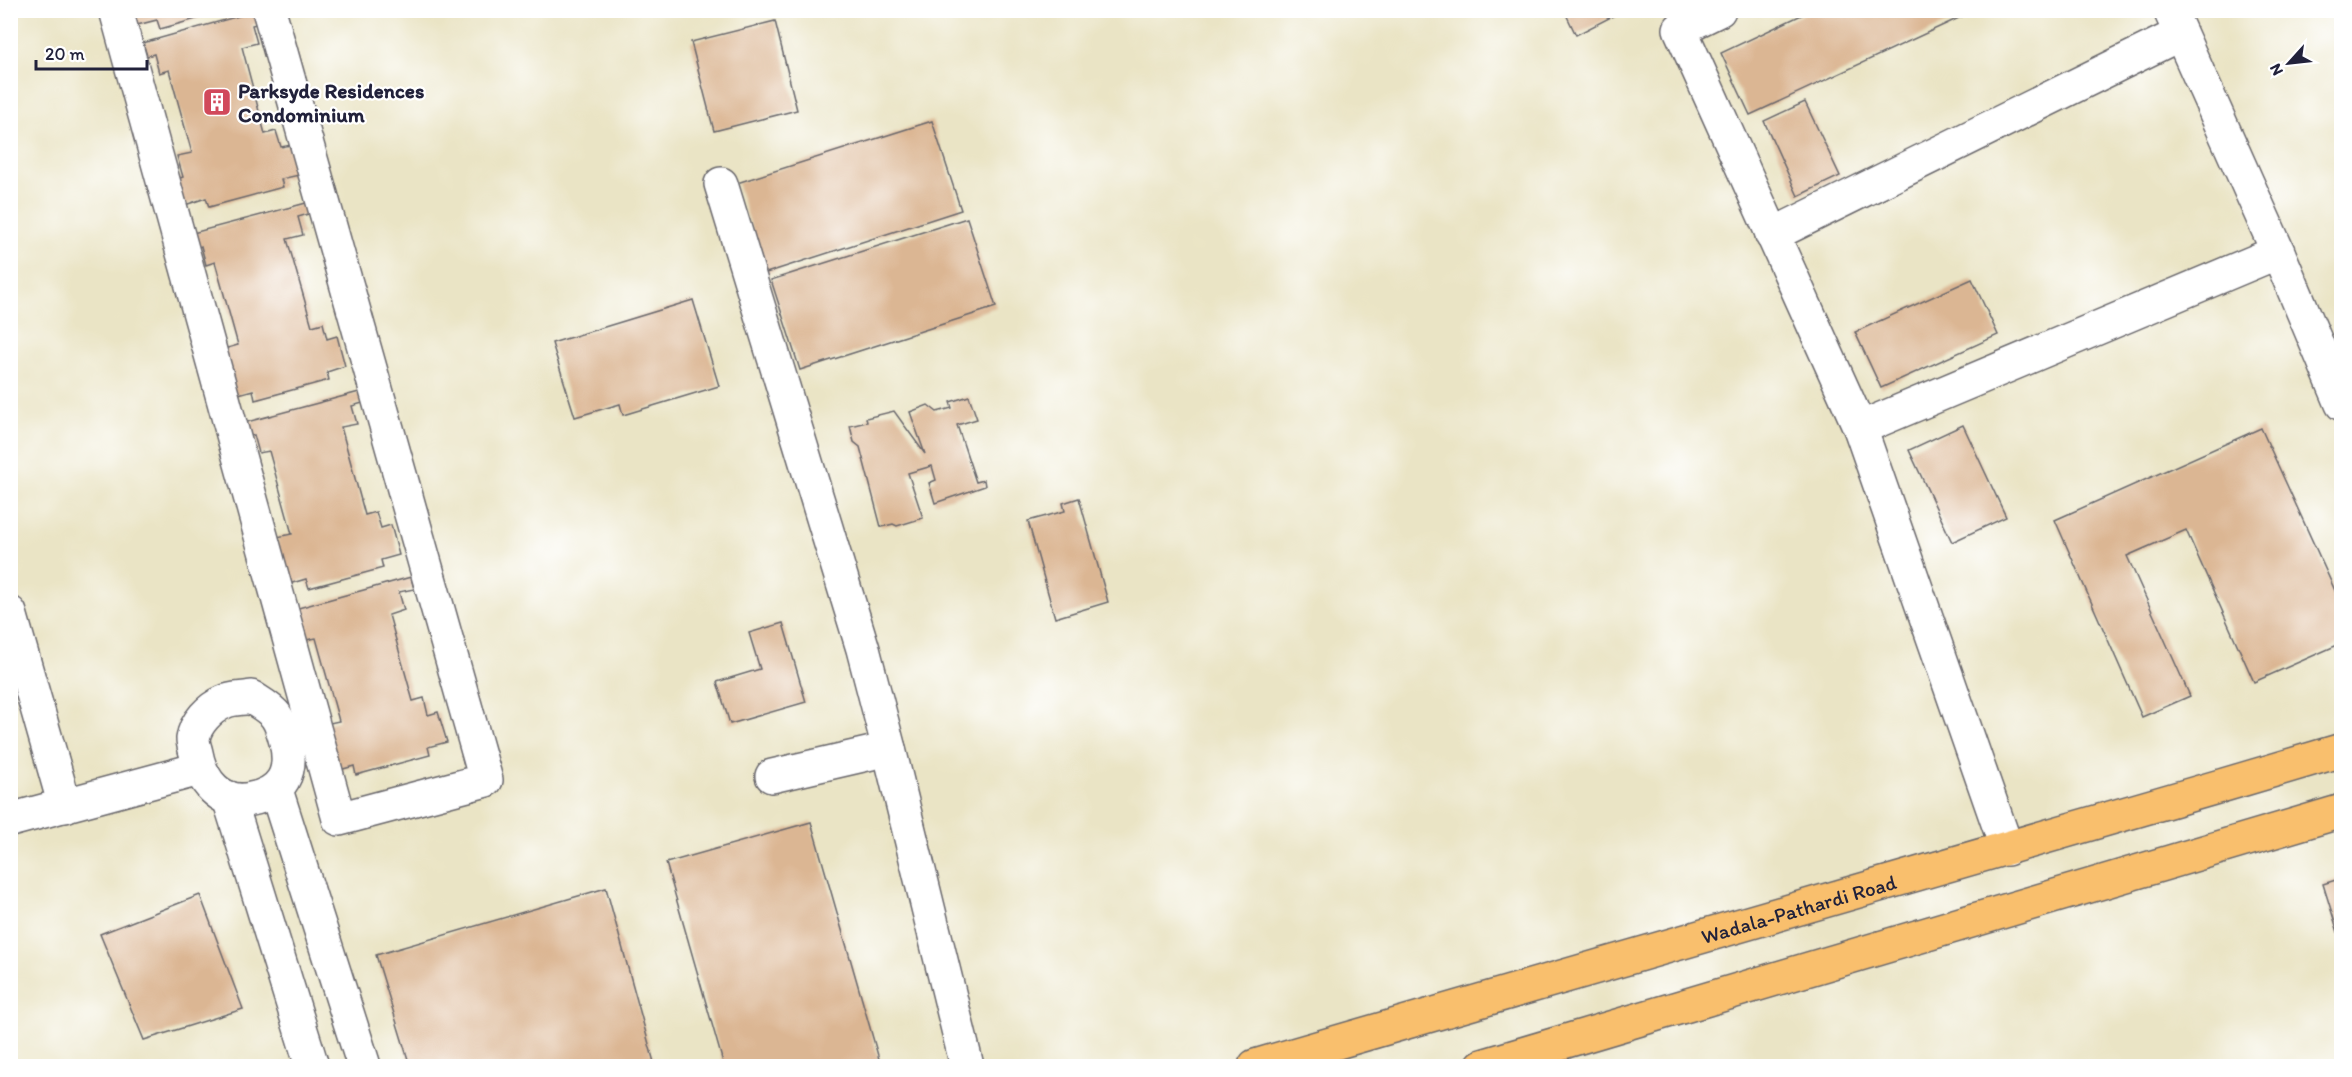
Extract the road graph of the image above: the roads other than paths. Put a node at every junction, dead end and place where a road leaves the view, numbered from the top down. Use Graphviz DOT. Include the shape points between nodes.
graph roads {
  1 [pos="116,10"];
  2 [pos="269,10"];
  3 [pos="1719,10"];
  4 [pos="2175,22"];
  5 [pos="721,184"];
  6 [pos="1772,235"];
  7 [pos="2278,252"];
  8 [pos="2342,404"];
  9 [pos="1860,428"];
  10 [pos="10,612"];
  11 [pos="302,742"];
  12 [pos="889,749"];
  13 [pos="2342,750"];
  14 [pos="199,769"];
  15 [pos="772,776"];
  16 [pos="276,790"];
  17 [pos="229,798"];
  18 [pos="65,806"];
  19 [pos="2342,811"];
  20 [pos="10,820"];
  21 [pos="2007,849"];
  22 [pos="312,1066"];
  23 [pos="364,1066"];
  24 [pos="967,1066"];
  25 [pos="1255,1066"];
  26 [pos="1482,1066"];
  1 -- 11 [label="street"];
  2 -- 11 [label="street" via="486,780 339,819"];
  3 -- 6 [label="street" via="1680,29"];
  4 -- 6 [label="street"];
  4 -- 7 [label="street"];
  5 -- 12 [label="street" via="863,649"];
  6 -- 9 [label="street"];
  7 -- 8 [label="street"];
  7 -- 9 [label="street"];
  9 -- 21 [label="street"];
  10 -- 18 [label="street"];
  11 -- 14 [label="street" via="267,707 251,697 225,701 203,716 193,739"];
  11 -- 16 [label="street"];
  12 -- 15 [label="street"];
  12 -- 24 [label="street"];
  13 -- 21 [label="main road, Wadala-Pathardi Road"];
  14 -- 17 [label="street" via="209,786"];
  14 -- 18 [label="street"];
  16 -- 17 [label="street" via="250,800"];
  16 -- 23 [label="street"];
  17 -- 22 [label="street"];
  18 -- 20 [label="street"];
  19 -- 26 [label="main road"];
  21 -- 25 [label="main road, Wadala-Pathardi Road"];
}
